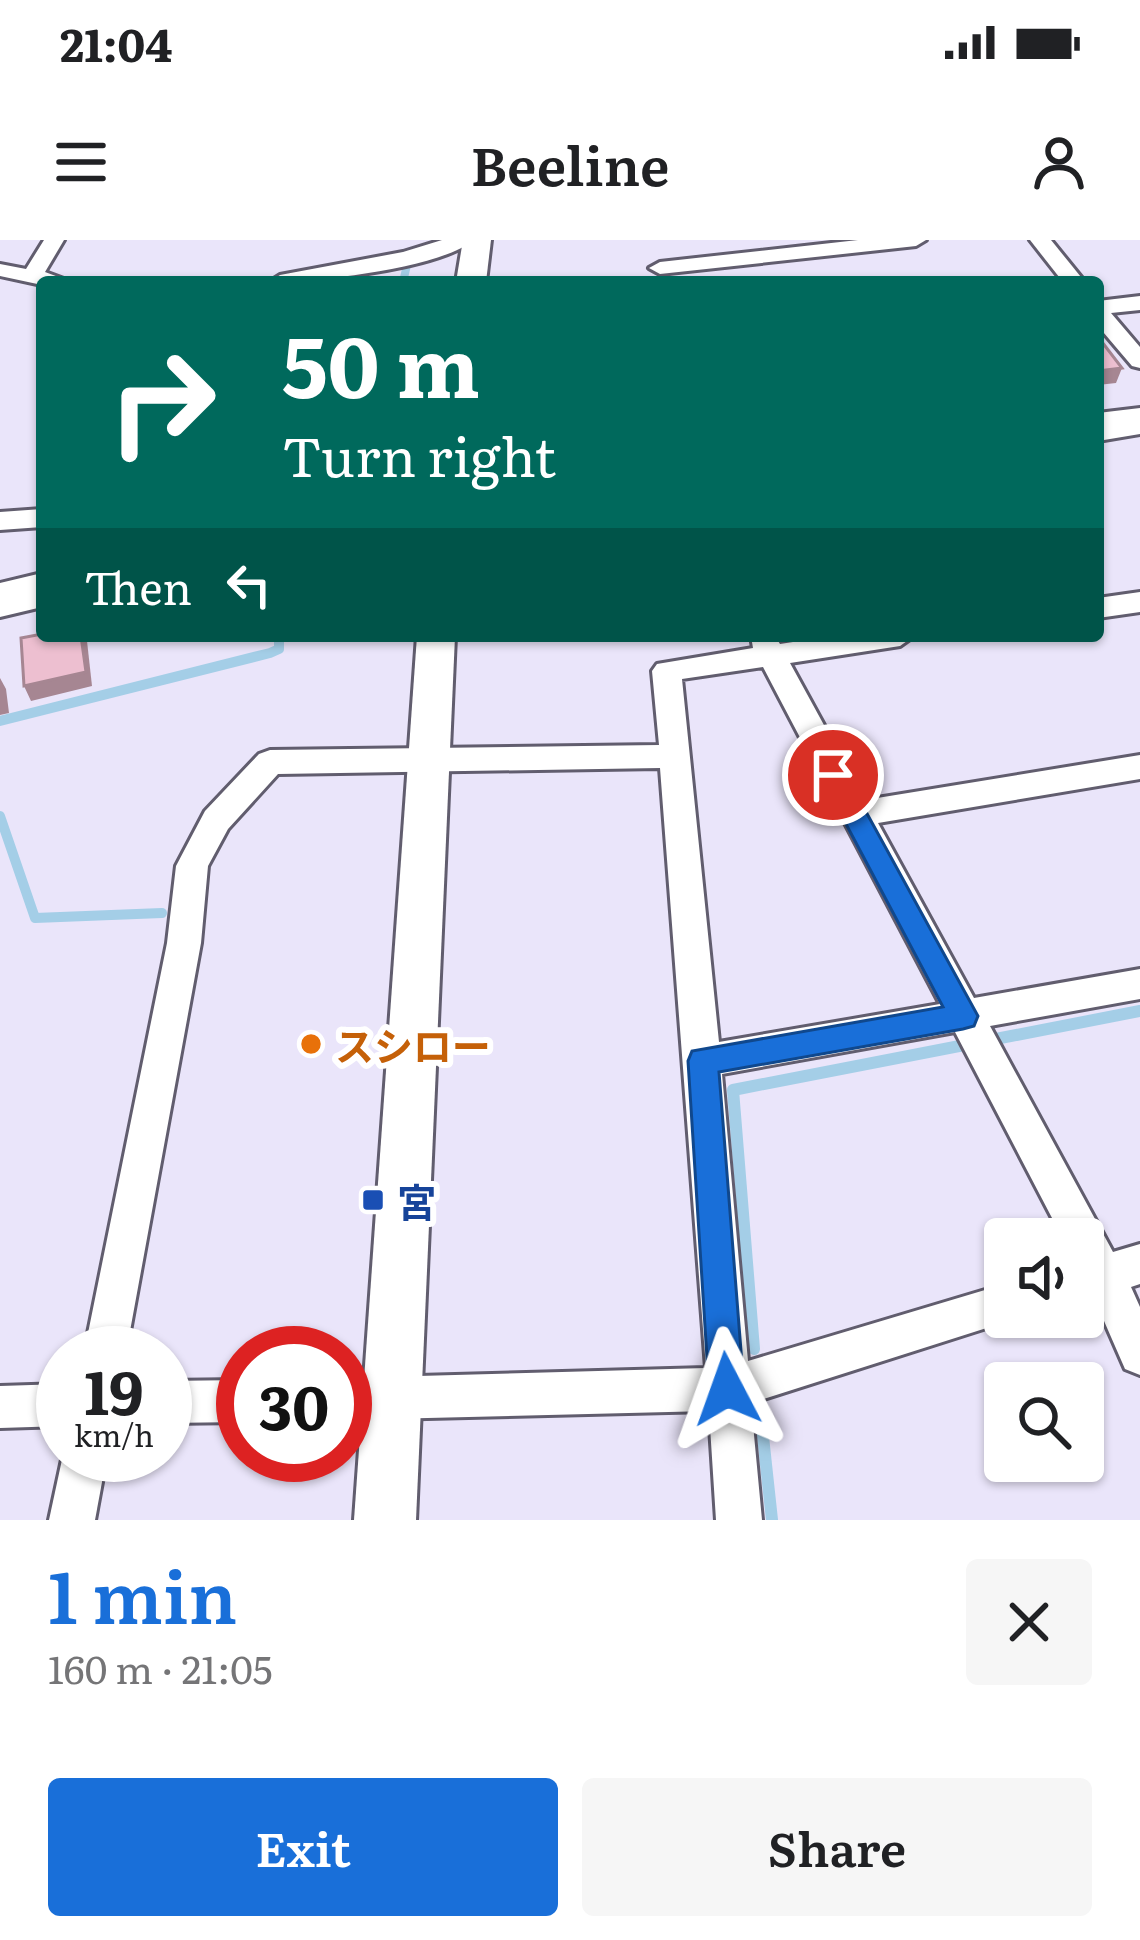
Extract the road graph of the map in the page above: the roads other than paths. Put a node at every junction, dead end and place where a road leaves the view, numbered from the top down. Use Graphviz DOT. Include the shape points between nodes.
graph roads {
  1 [pos="54,240"];
  2 [pos="464,240"];
  3 [pos="477,240"];
  4 [pos="651,240"];
  5 [pos="916,240"];
  6 [pos="1040,240"];
  7 [pos="0,270"];
  8 [pos="33,275"];
  9 [pos="662,275"];
  10 [pos="37,276"];
  11 [pos="312,276"];
  12 [pos="472,276"];
  13 [pos="1068,276"];
  14 [pos="1140,303"];
  15 [pos="1104,309"];
  16 [pos="1104,317"];
  17 [pos="1140,361"];
  18 [pos="1140,421"];
  19 [pos="1104,426"];
  20 [pos="1140,447"];
  21 [pos="1104,451"];
  22 [pos="36,518"];
  23 [pos="0,521"];
  24 [pos="36,591"];
  25 [pos="0,600"];
  26 [pos="1140,602"];
  27 [pos="1104,607"];
  28 [pos="36,623"];
  29 [pos="0,630"];
  30 [pos="436,642"];
  31 [pos="810,642"];
  32 [pos="765,645"];
  33 [pos="672,756"];
  34 [pos="429,760"];
  35 [pos="1140,767"];
  36 [pos="854,814"];
  37 [pos="1140,984"];
  38 [pos="966,1022"];
  39 [pos="703,1061"];
  40 [pos="1109,1273"];
  41 [pos="984,1311"];
  42 [pos="110,1326"];
  43 [pos="1140,1354"];
  44 [pos="372,1367"];
  45 [pos="727,1389"];
  46 [pos="372,1399"];
  47 [pos="36,1406"];
  48 [pos="0,1407"];
  49 [pos="372,1422"];
  50 [pos="80,1482"];
  51 [pos="72,1520"];
  52 [pos="385,1520"];
  53 [pos="739,1520"];
  1 -- 8 [label="street"];
  2 -- 11 [label="street"];
  3 -- 12 [label="street"];
  4 -- 9 [label="street"];
  5 -- 9 [label="street"];
  6 -- 13 [label="street"];
  7 -- 8 [label="street"];
  8 -- 10 [label="street"];
  14 -- 15 [label="street"];
  16 -- 17 [label="street"];
  18 -- 19 [label="highway"];
  20 -- 21 [label="highway"];
  22 -- 23 [label="street"];
  24 -- 25 [label="highway"];
  26 -- 27 [label="street"];
  28 -- 29 [label="highway"];
  30 -- 34 [label="street"];
  31 -- 32 [label="street"];
  32 -- 33 [label="street" via="668,671"];
  32 -- 36 [label="street"];
  33 -- 34 [label="street"];
  33 -- 39 [label="street"];
  34 -- 42 [label="street" via="270,762 216,820 192,866"];
  34 -- 44 [label="street"];
  35 -- 36 [label="street"];
  36 -- 38 [label="street"];
  37 -- 38 [label="street"];
  38 -- 39 [label="street"];
  38 -- 40 [label="street"];
  39 -- 45 [label="street"];
  40 -- 43 [label="street"];
  41 -- 45 [label="street"];
  45 -- 46 [label="street"];
  45 -- 53 [label="street"];
  47 -- 48 [label="street"];
  49 -- 52 [label="street"];
  50 -- 51 [label="street"];
}
